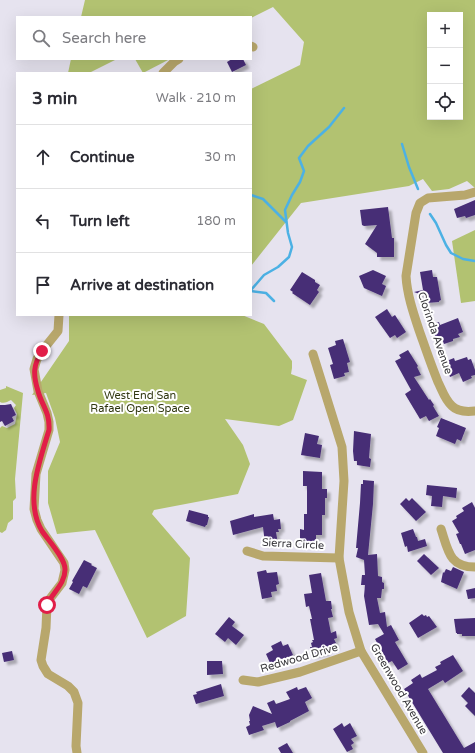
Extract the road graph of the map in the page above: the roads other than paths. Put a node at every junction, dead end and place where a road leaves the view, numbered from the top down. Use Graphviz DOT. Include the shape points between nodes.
graph roads {
  1 [pos="177,60"];
  2 [pos="164,72"];
  3 [pos="475,192"];
  4 [pos="59,316"];
  5 [pos="313,354"];
  6 [pos="475,412"];
  7 [pos="441,529"];
  8 [pos="247,551"];
  9 [pos="339,558"];
  10 [pos="475,567"];
  11 [pos="361,651"];
  12 [pos="242,680"];
  13 [pos="77,753"];
  14 [pos="423,753"];
  1 -- 2 [label="street"];
  3 -- 6 [label="street, Clorinda Avenue" via="465,196 428,198 420,203 416,213 406,286 431,366 443,394 456,409"];
  4 -- 13 [label="street" via="58,332 42,351 34,370 49,430 36,474 34,509 42,529 64,563 62,583 47,605 41,660 48,674 74,692 78,703"];
  5 -- 9 [label="street, Greenwood Avenue" via="342,447 344,481"];
  7 -- 10 [label="street" via="452,558 466,567"];
  8 -- 9 [label="street, Sierra Circle" via="263,556"];
  9 -- 11 [label="street, Greenwood Avenue" via="349,612"];
  11 -- 12 [label="street, Redwood Drive" via="293,674 258,682"];
  11 -- 14 [label="street, Greenwood Avenue"];
}
